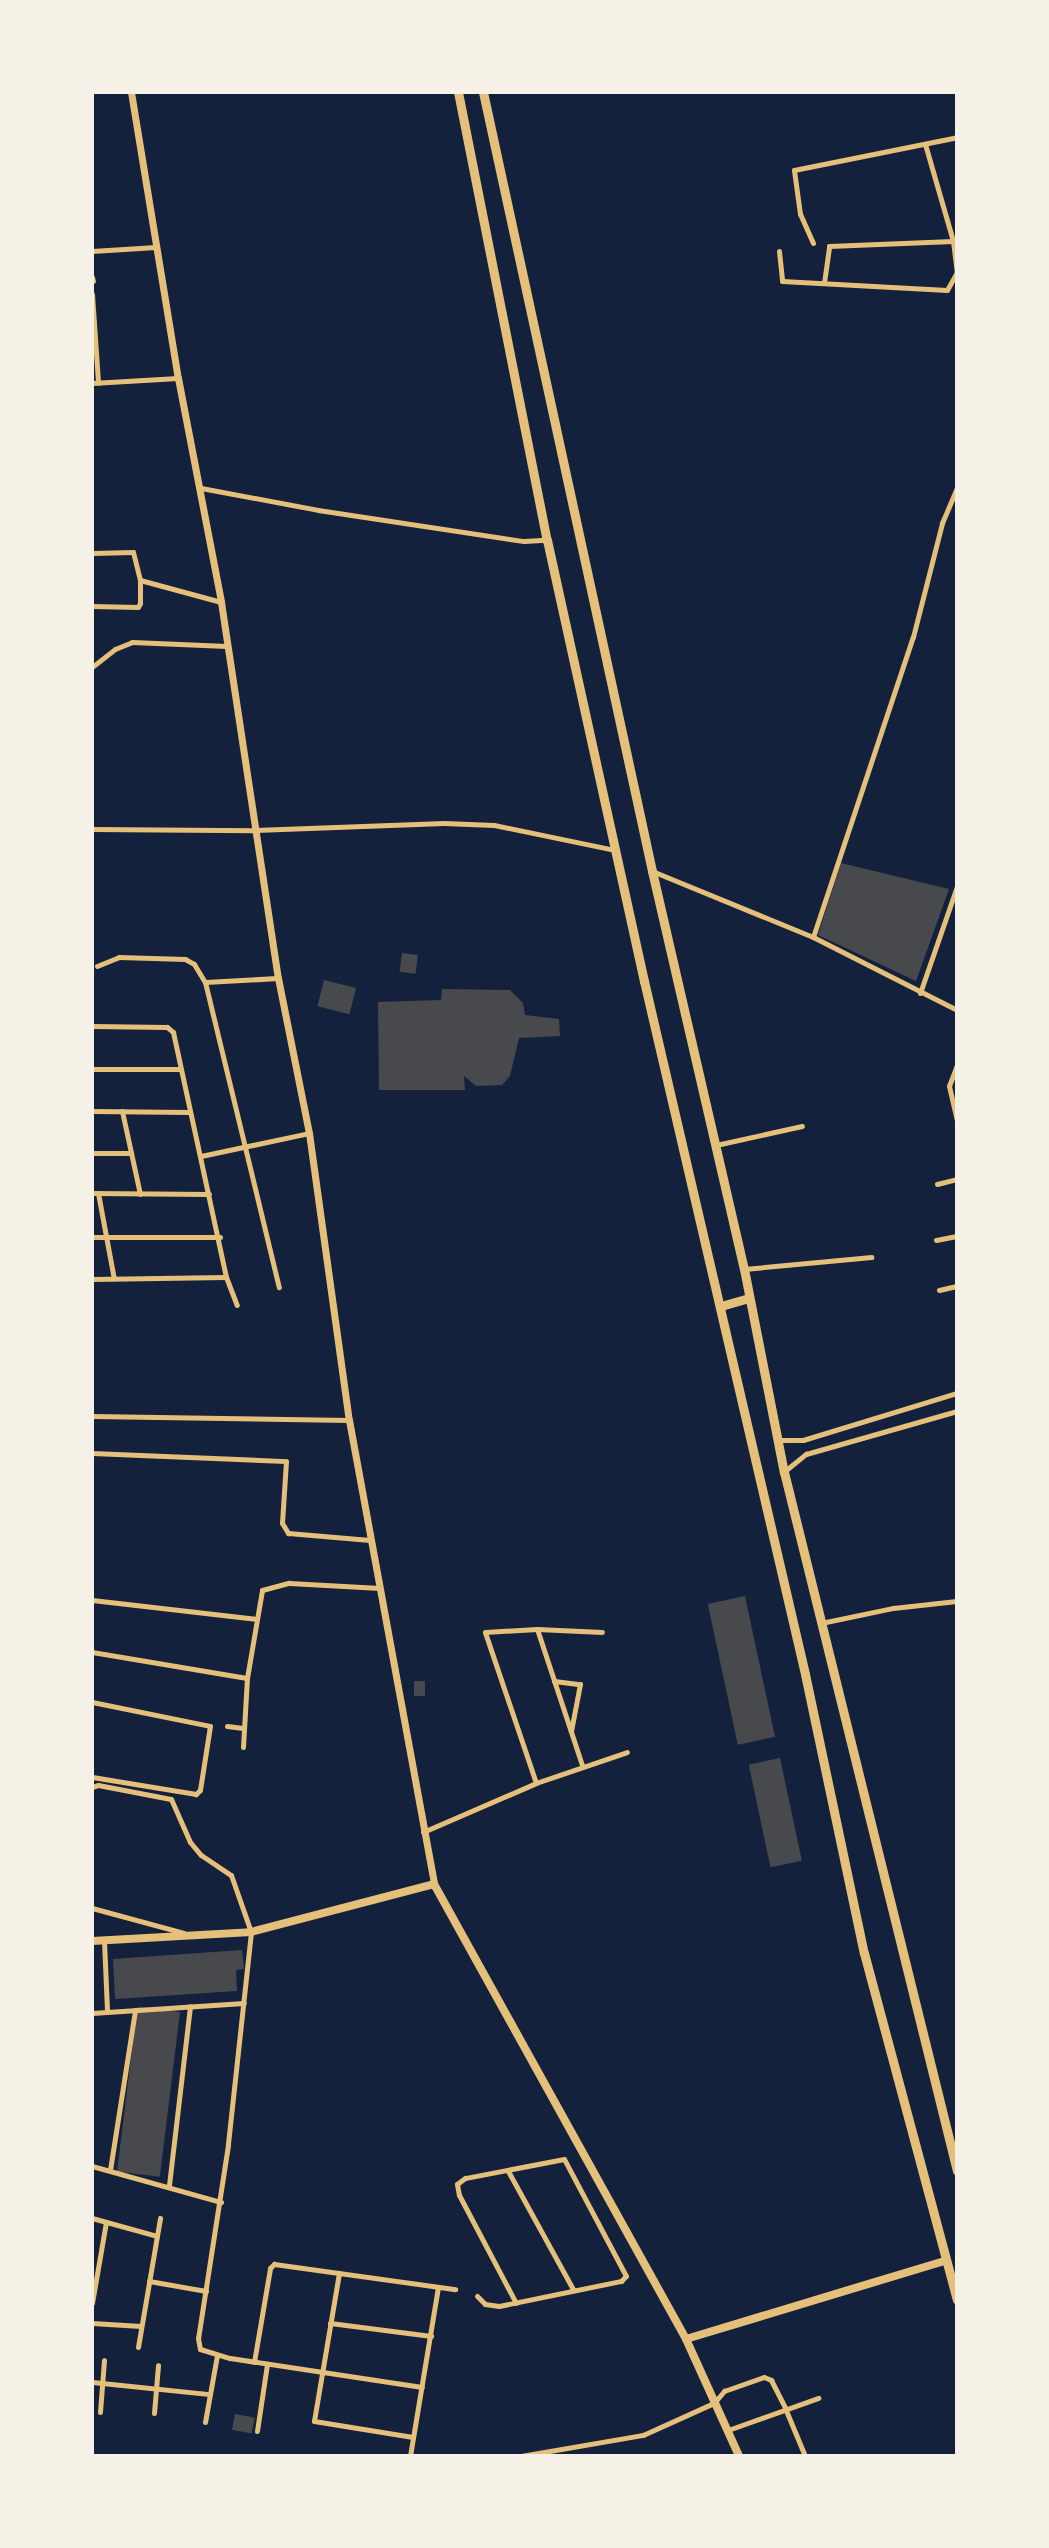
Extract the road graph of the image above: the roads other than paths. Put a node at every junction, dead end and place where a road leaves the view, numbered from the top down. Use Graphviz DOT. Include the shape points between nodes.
graph roads {
  1 [pos="131,92"];
  2 [pos="458,92"];
  3 [pos="483,92"];
  4 [pos="957,137"];
  5 [pos="925,144"];
  6 [pos="953,241"];
  7 [pos="813,243"];
  8 [pos="156,247"];
  9 [pos="92,251"];
  10 [pos="779,251"];
  11 [pos="957,272"];
  12 [pos="824,283"];
  13 [pos="92,294"];
  14 [pos="178,378"];
  15 [pos="95,383"];
  16 [pos="957,487"];
  17 [pos="201,488"];
  18 [pos="547,540"];
  19 [pos="92,553"];
  20 [pos="140,580"];
  21 [pos="221,602"];
  22 [pos="92,606"];
  23 [pos="227,646"];
  24 [pos="92,667"];
  25 [pos="92,829"];
  26 [pos="255,830"];
  27 [pos="615,850"];
  28 [pos="652,871"];
  29 [pos="957,886"];
  30 [pos="813,937"];
  31 [pos="97,966"];
  32 [pos="278,978"];
  33 [pos="205,982"];
  34 [pos="920,993"];
  35 [pos="957,1010"];
  36 [pos="168,1018"];
  37 [pos="92,1026"];
  38 [pos="170,1029"];
  39 [pos="957,1065"];
  40 [pos="92,1069"];
  41 [pos="180,1069"];
  42 [pos="92,1111"];
  43 [pos="122,1111"];
  44 [pos="189,1112"];
  45 [pos="957,1122"];
  46 [pos="802,1126"];
  47 [pos="309,1133"];
  48 [pos="715,1146"];
  49 [pos="245,1148"];
  50 [pos="92,1153"];
  51 [pos="131,1153"];
  52 [pos="201,1156"];
  53 [pos="957,1179"];
  54 [pos="937,1184"];
  55 [pos="95,1193"];
  56 [pos="140,1194"];
  57 [pos="209,1194"];
  58 [pos="957,1236"];
  59 [pos="92,1237"];
  60 [pos="107,1237"];
  61 [pos="220,1237"];
  62 [pos="936,1240"];
  63 [pos="871,1257"];
  64 [pos="744,1269"];
  65 [pos="226,1277"];
  66 [pos="92,1279"];
  67 [pos="114,1279"];
  68 [pos="957,1286"];
  69 [pos="279,1287"];
  70 [pos="939,1290"];
  71 [pos="749,1298"];
  72 [pos="237,1305"];
  73 [pos="721,1306"];
  74 [pos="957,1393"];
  75 [pos="957,1411"];
  76 [pos="92,1416"];
  77 [pos="349,1420"];
  78 [pos="777,1440"];
  79 [pos="92,1453"];
  80 [pos="784,1472"];
  81 [pos="370,1540"];
  82 [pos="380,1588"];
  83 [pos="92,1600"];
  84 [pos="957,1601"];
  85 [pos="255,1619"];
  86 [pos="820,1623"];
  87 [pos="537,1629"];
  88 [pos="602,1632"];
  89 [pos="92,1652"];
  90 [pos="247,1678"];
  91 [pos="554,1681"];
  92 [pos="92,1702"];
  93 [pos="227,1726"];
  94 [pos="243,1728"];
  95 [pos="571,1732"];
  96 [pos="243,1747"];
  97 [pos="627,1752"];
  98 [pos="582,1765"];
  99 [pos="92,1777"];
  100 [pos="536,1783"];
  101 [pos="92,1787"];
  102 [pos="422,1833"];
  103 [pos="434,1884"];
  104 [pos="92,1908"];
  105 [pos="251,1932"];
  106 [pos="187,1934"];
  107 [pos="92,1941"];
  108 [pos="104,1941"];
  109 [pos="244,2003"];
  110 [pos="190,2006"];
  111 [pos="107,2010"];
  112 [pos="135,2010"];
  113 [pos="92,2013"];
  114 [pos="953,2139"];
  115 [pos="92,2166"];
  116 [pos="110,2170"];
  117 [pos="508,2171"];
  118 [pos="957,2171"];
  119 [pos="169,2185"];
  120 [pos="609,2199"];
  121 [pos="221,2202"];
  122 [pos="593,2209"];
  123 [pos="92,2218"];
  124 [pos="160,2218"];
  125 [pos="106,2222"];
  126 [pos="157,2236"];
  127 [pos="945,2261"];
  128 [pos="339,2273"];
  129 [pos="149,2281"];
  130 [pos="438,2287"];
  131 [pos="455,2289"];
  132 [pos="573,2289"];
  133 [pos="206,2291"];
  134 [pos="477,2296"];
  135 [pos="957,2300"];
  136 [pos="92,2303"];
  137 [pos="516,2303"];
  138 [pos="92,2323"];
  139 [pos="330,2323"];
  140 [pos="141,2326"];
  141 [pos="431,2336"];
  142 [pos="686,2339"];
  143 [pos="138,2347"];
  144 [pos="217,2355"];
  145 [pos="104,2360"];
  146 [pos="254,2362"];
  147 [pos="267,2364"];
  148 [pos="158,2365"];
  149 [pos="322,2373"];
  150 [pos="92,2382"];
  151 [pos="102,2383"];
  152 [pos="422,2387"];
  153 [pos="156,2389"];
  154 [pos="209,2394"];
  155 [pos="818,2398"];
  156 [pos="714,2403"];
  157 [pos="785,2408"];
  158 [pos="100,2412"];
  159 [pos="154,2413"];
  160 [pos="205,2422"];
  161 [pos="728,2430"];
  162 [pos="257,2431"];
  163 [pos="413,2437"];
  164 [pos="562,2453"];
  165 [pos="410,2456"];
  166 [pos="521,2456"];
  167 [pos="739,2456"];
  168 [pos="805,2456"];
  1 -- 8 [label="street"];
  2 -- 18 [label="main road"];
  3 -- 28 [label="main road"];
  4 -- 5 [label="street"];
  5 -- 6 [label="street"];
  5 -- 7 [label="street" via="794,170 800,214"];
  6 -- 11 [label="street"];
  6 -- 12 [label="street" via="829,246"];
  8 -- 9 [label="street"];
  8 -- 14 [label="street"];
  10 -- 12 [label="street" via="782,281"];
  11 -- 12 [label="street" via="947,290"];
  13 -- 15 [label="street"];
  14 -- 15 [label="street"];
  14 -- 17 [label="street"];
  16 -- 30 [label="street"];
  17 -- 18 [label="street" via="347,515"];
  17 -- 21 [label="street"];
  18 -- 27 [label="main road"];
  19 -- 20 [label="street" via="133,552"];
  20 -- 21 [label="street"];
  20 -- 22 [label="street" via="138,607"];
  21 -- 23 [label="street"];
  23 -- 24 [label="street" via="132,642"];
  23 -- 26 [label="street"];
  25 -- 26 [label="street"];
  26 -- 27 [label="street" via="494,825"];
  26 -- 32 [label="street"];
  27 -- 73 [label="main road"];
  28 -- 30 [label="street"];
  28 -- 48 [label="main road"];
  29 -- 34 [label="street"];
  30 -- 34 [label="street"];
  31 -- 33 [label="street" via="119,957 185,959"];
  32 -- 33 [label="street"];
  32 -- 47 [label="street"];
  33 -- 49 [label="street"];
  34 -- 35 [label="street"];
  36 -- 38 [label="street"];
  37 -- 38 [label="street"];
  38 -- 41 [label="street"];
  39 -- 45 [label="street" via="949,1086"];
  40 -- 41 [label="street"];
  41 -- 44 [label="street"];
  42 -- 43 [label="street"];
  43 -- 44 [label="street"];
  43 -- 51 [label="street"];
  44 -- 52 [label="street"];
  46 -- 48 [label="street"];
  47 -- 49 [label="street"];
  47 -- 77 [label="street"];
  48 -- 64 [label="main road"];
  49 -- 52 [label="street"];
  49 -- 69 [label="street"];
  50 -- 51 [label="street"];
  51 -- 56 [label="street"];
  52 -- 57 [label="street"];
  53 -- 54 [label="street"];
  55 -- 56 [label="street"];
  55 -- 60 [label="street"];
  56 -- 57 [label="street"];
  57 -- 61 [label="street"];
  58 -- 62 [label="street"];
  59 -- 60 [label="street"];
  60 -- 61 [label="street"];
  60 -- 67 [label="street"];
  61 -- 65 [label="street"];
  63 -- 64 [label="street"];
  64 -- 71 [label="main road"];
  65 -- 67 [label="street"];
  65 -- 72 [label="street"];
  66 -- 67 [label="street"];
  68 -- 70 [label="street"];
  71 -- 73 [label="main road"];
  71 -- 78 [label="main road"];
  73 -- 127 [label="main road" via="864,1953"];
  74 -- 78 [label="street" via="803,1440"];
  75 -- 80 [label="street" via="806,1454"];
  76 -- 77 [label="street"];
  77 -- 81 [label="street"];
  78 -- 80 [label="main road"];
  79 -- 81 [label="street" via="286,1461 282,1523 288,1533"];
  80 -- 86 [label="main road"];
  81 -- 82 [label="street"];
  82 -- 85 [label="street" via="274,1585 262,1590"];
  82 -- 102 [label="street"];
  83 -- 85 [label="street"];
  84 -- 86 [label="street"];
  85 -- 90 [label="street"];
  86 -- 114 [label="main road"];
  87 -- 88 [label="street"];
  87 -- 91 [label="street"];
  87 -- 100 [label="street" via="485,1634"];
  89 -- 90 [label="street"];
  90 -- 94 [label="street"];
  91 -- 95 [label="street"];
  91 -- 95 [label="street" via="580,1684"];
  92 -- 99 [label="street" via="210,1726 196,1794"];
  93 -- 94 [label="street"];
  94 -- 96 [label="street"];
  95 -- 98 [label="street"];
  97 -- 98 [label="street"];
  98 -- 100 [label="street"];
  100 -- 102 [label="street"];
  101 -- 105 [label="street" via="171,1799 190,1842 231,1875"];
  102 -- 103 [label="street"];
  103 -- 105 [label="main road"];
  103 -- 120 [label="main road"];
  104 -- 106 [label="street"];
  105 -- 106 [label="main road"];
  105 -- 109 [label="street"];
  106 -- 108 [label="main road"];
  107 -- 108 [label="main road"];
  108 -- 111 [label="street"];
  109 -- 110 [label="street"];
  109 -- 121 [label="street"];
  110 -- 112 [label="street"];
  110 -- 119 [label="street"];
  111 -- 112 [label="street"];
  111 -- 113 [label="street"];
  112 -- 116 [label="street"];
  114 -- 118 [label="main road"];
  115 -- 116 [label="street"];
  116 -- 119 [label="street"];
  117 -- 122 [label="street" via="550,2159 567,2160"];
  117 -- 132 [label="street"];
  117 -- 137 [label="street" via="465,2178 457,2189"];
  119 -- 121 [label="street"];
  120 -- 122 [label="street"];
  120 -- 142 [label="main road"];
  121 -- 133 [label="street"];
  122 -- 132 [label="street" via="626,2276"];
  123 -- 125 [label="street"];
  124 -- 126 [label="street"];
  125 -- 126 [label="street"];
  125 -- 136 [label="street"];
  126 -- 129 [label="street"];
  127 -- 135 [label="main road"];
  127 -- 142 [label="main road"];
  128 -- 130 [label="street"];
  128 -- 139 [label="street"];
  128 -- 146 [label="street" via="271,2265"];
  129 -- 133 [label="street"];
  129 -- 140 [label="street"];
  130 -- 131 [label="street"];
  130 -- 141 [label="street"];
  132 -- 137 [label="street"];
  133 -- 144 [label="street" via="198,2338 202,2351"];
  134 -- 137 [label="street" via="491,2306"];
  138 -- 140 [label="street"];
  139 -- 141 [label="street"];
  139 -- 149 [label="street"];
  140 -- 143 [label="street"];
  141 -- 152 [label="street"];
  142 -- 156 [label="main road"];
  144 -- 146 [label="street"];
  144 -- 154 [label="street"];
  145 -- 151 [label="street"];
  146 -- 147 [label="street"];
  147 -- 149 [label="street"];
  147 -- 162 [label="street"];
  148 -- 153 [label="street"];
  149 -- 152 [label="street"];
  149 -- 163 [label="street" via="314,2421"];
  150 -- 151 [label="street"];
  151 -- 153 [label="street"];
  151 -- 158 [label="street"];
  152 -- 163 [label="street"];
  153 -- 154 [label="street"];
  153 -- 159 [label="street"];
  154 -- 160 [label="street"];
  155 -- 157 [label="street"];
  156 -- 157 [label="street" via="724,2391 766,2377"];
  156 -- 161 [label="main road"];
  156 -- 164 [label="street" via="634,2438"];
  157 -- 161 [label="street"];
  157 -- 168 [label="street"];
  161 -- 167 [label="main road"];
  163 -- 165 [label="street"];
  164 -- 166 [label="street"];
}
